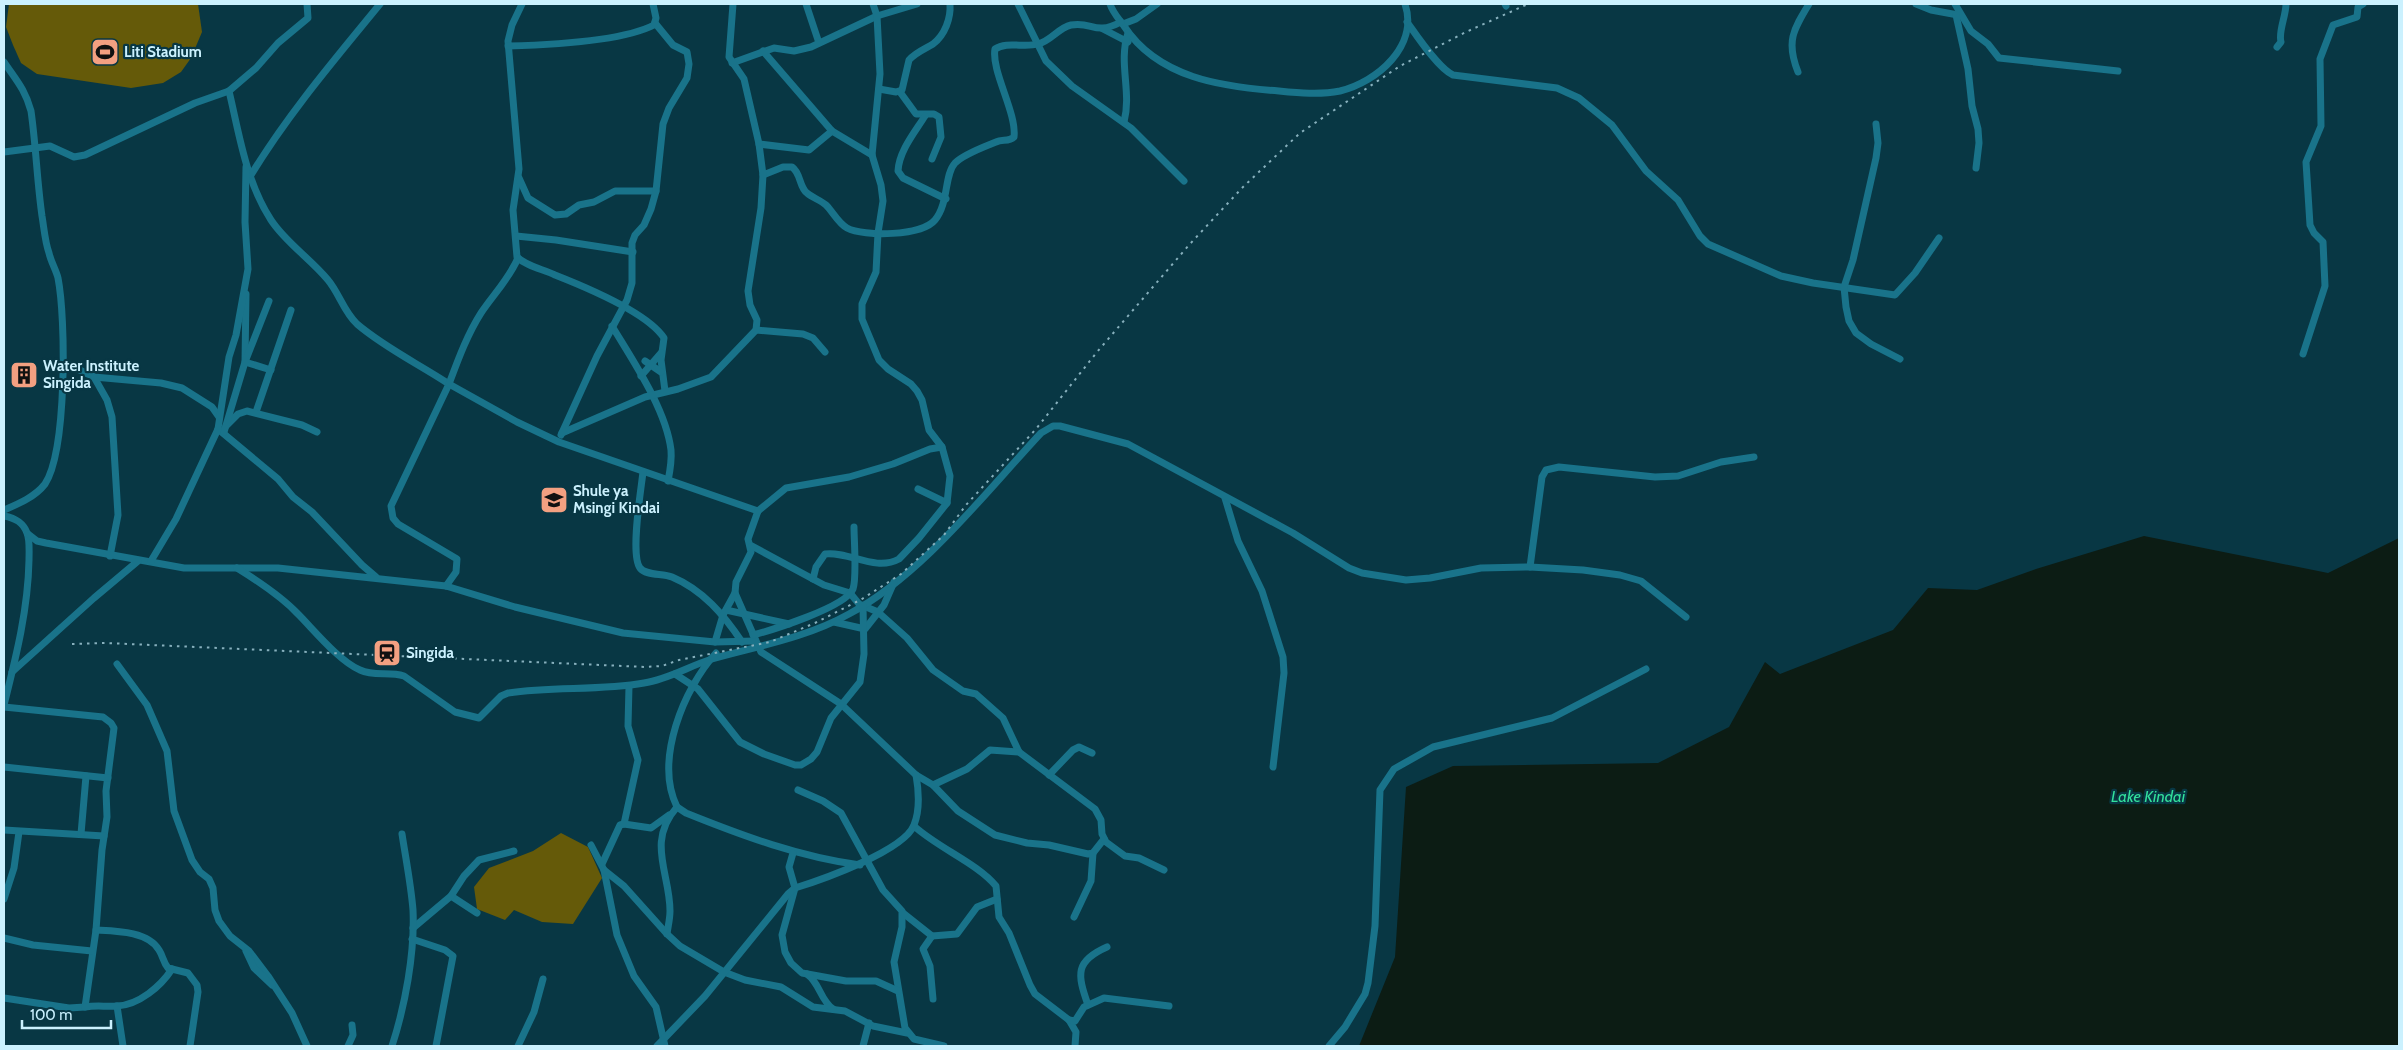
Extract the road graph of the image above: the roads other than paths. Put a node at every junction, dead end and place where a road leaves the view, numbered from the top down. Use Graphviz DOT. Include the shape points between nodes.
graph roads {
  1 [pos="307,4"];
  2 [pos="380,4"];
  3 [pos="522,4"];
  4 [pos="653,4"];
  5 [pos="733,4"];
  6 [pos="806,4"];
  7 [pos="873,4"];
  8 [pos="917,4"];
  9 [pos="950,4"];
  10 [pos="1018,4"];
  11 [pos="1110,4"];
  12 [pos="1157,4"];
  13 [pos="1405,4"];
  14 [pos="1809,4"];
  15 [pos="1916,4"];
  16 [pos="1955,4"];
  17 [pos="2286,4"];
  18 [pos="2363,4"];
  19 [pos="1958,15"];
  20 [pos="877,16"];
  21 [pos="1407,22"];
  22 [pos="655,23"];
  23 [pos="1122,23"];
  24 [pos="1103,29"];
  25 [pos="1128,33"];
  26 [pos="1125,41"];
  27 [pos="819,43"];
  28 [pos="1039,44"];
  29 [pos="508,46"];
  30 [pos="1140,46"];
  31 [pos="2277,47"];
  32 [pos="763,51"];
  33 [pos="4,62"];
  34 [pos="732,63"];
  35 [pos="2118,71"];
  36 [pos="1798,72"];
  37 [pos="879,89"];
  38 [pos="229,91"];
  39 [pos="900,92"];
  40 [pos="924,116"];
  41 [pos="1124,122"];
  42 [pos="1876,124"];
  43 [pos="832,131"];
  44 [pos="759,144"];
  45 [pos="36,146"];
  46 [pos="4,152"];
  47 [pos="872,155"];
  48 [pos="932,159"];
  49 [pos="246,162"];
  50 [pos="1976,168"];
  51 [pos="251,175"];
  52 [pos="763,175"];
  53 [pos="519,177"];
  54 [pos="1184,181"];
  55 [pos="656,191"];
  56 [pos="946,199"];
  57 [pos="878,233"];
  58 [pos="516,236"];
  59 [pos="1939,238"];
  60 [pos="633,252"];
  61 [pos="518,258"];
  62 [pos="245,283"];
  63 [pos="1844,287"];
  64 [pos="269,301"];
  65 [pos="622,306"];
  66 [pos="291,310"];
  67 [pos="612,326"];
  68 [pos="756,330"];
  69 [pos="826,352"];
  70 [pos="661,353"];
  71 [pos="2302,354"];
  72 [pos="1900,359"];
  73 [pos="64,362"];
  74 [pos="245,362"];
  75 [pos="648,363"];
  76 [pos="271,370"];
  77 [pos="661,372"];
  78 [pos="641,376"];
  79 [pos="94,377"];
  80 [pos="449,384"];
  81 [pos="665,391"];
  82 [pos="653,395"];
  83 [pos="256,412"];
  84 [pos="218,417"];
  85 [pos="223,429"];
  86 [pos="317,432"];
  87 [pos="562,433"];
  88 [pos="557,442"];
  89 [pos="942,447"];
  90 [pos="1754,457"];
  91 [pos="643,472"];
  92 [pos="668,481"];
  93 [pos="918,489"];
  94 [pos="1225,498"];
  95 [pos="947,503"];
  96 [pos="4,510"];
  97 [pos="758,511"];
  98 [pos="4,516"];
  99 [pos="854,527"];
  100 [pos="28,534"];
  101 [pos="752,546"];
  102 [pos="110,556"];
  103 [pos="854,557"];
  104 [pos="138,561"];
  105 [pos="151,561"];
  106 [pos="1530,567"];
  107 [pos="237,568"];
  108 [pos="377,577"];
  109 [pos="813,579"];
  110 [pos="894,582"];
  111 [pos="446,586"];
  112 [pos="735,593"];
  113 [pos="850,594"];
  114 [pos="863,606"];
  115 [pos="878,612"];
  116 [pos="725,613"];
  117 [pos="744,613"];
  118 [pos="1686,617"];
  119 [pos="834,622"];
  120 [pos="790,624"];
  121 [pos="865,629"];
  122 [pos="755,641"];
  123 [pos="715,642"];
  124 [pos="742,642"];
  125 [pos="716,653"];
  126 [pos="710,660"];
  127 [pos="117,664"];
  128 [pos="1646,669"];
  129 [pos="12,672"];
  130 [pos="675,674"];
  131 [pos="630,686"];
  132 [pos="694,686"];
  133 [pos="841,704"];
  134 [pos="4,706"];
  135 [pos="1020,752"];
  136 [pos="1092,753"];
  137 [pos="1273,767"];
  138 [pos="4,768"];
  139 [pos="1049,775"];
  140 [pos="86,776"];
  141 [pos="916,776"];
  142 [pos="108,778"];
  143 [pos="933,786"];
  144 [pos="798,790"];
  145 [pos="677,807"];
  146 [pos="672,813"];
  147 [pos="624,824"];
  148 [pos="914,826"];
  149 [pos="4,830"];
  150 [pos="19,832"];
  151 [pos="81,834"];
  152 [pos="402,834"];
  153 [pos="104,836"];
  154 [pos="1104,839"];
  155 [pos="591,845"];
  156 [pos="514,851"];
  157 [pos="793,853"];
  158 [pos="1093,853"];
  159 [pos="863,863"];
  160 [pos="603,867"];
  161 [pos="1164,870"];
  162 [pos="796,888"];
  163 [pos="451,896"];
  164 [pos="4,899"];
  165 [pos="997,899"];
  166 [pos="477,913"];
  167 [pos="903,913"];
  168 [pos="1074,917"];
  169 [pos="413,928"];
  170 [pos="96,930"];
  171 [pos="667,934"];
  172 [pos="932,936"];
  173 [pos="4,938"];
  174 [pos="412,939"];
  175 [pos="1107,947"];
  176 [pos="92,951"];
  177 [pos="172,969"];
  178 [pos="724,972"];
  179 [pos="807,974"];
  180 [pos="543,979"];
  181 [pos="898,991"];
  182 [pos="4,998"];
  183 [pos="934,999"];
  184 [pos="1088,1005"];
  185 [pos="117,1006"];
  186 [pos="1168,1006"];
  187 [pos="85,1007"];
  188 [pos="834,1009"];
  189 [pos="1069,1020"];
  190 [pos="869,1023"];
  191 [pos="352,1025"];
  192 [pos="907,1032"];
  193 [pos="665,1043"];
  194 [pos="123,1046"];
  195 [pos="190,1046"];
  196 [pos="307,1046"];
  197 [pos="348,1046"];
  198 [pos="392,1046"];
  199 [pos="436,1046"];
  200 [pos="518,1046"];
  201 [pos="657,1046"];
  202 [pos="863,1046"];
  203 [pos="944,1046"];
  204 [pos="1075,1046"];
  205 [pos="1329,1046"];
  1 -- 38 [label="street" via="308,18"];
  2 -- 51 [label="street" via="312,87"];
  3 -- 29 [label="street" via="509,32"];
  4 -- 22 [label="street"];
  5 -- 34 [label="street" via="729,50"];
  6 -- 27 [label="street"];
  7 -- 20 [label="street"];
  8 -- 20 [label="street"];
  9 -- 39 [label="street" via="942,34 910,60 904,88"];
  10 -- 28 [label="street"];
  11 -- 23 [label="street"];
  12 -- 23 [label="street" via="1136,19"];
  13 -- 21 [label="street"];
  14 -- 36 [label="street" via="1792,37 1792,53"];
  15 -- 19 [label="street"];
  16 -- 19 [label="street"];
  17 -- 31 [label="street" via="2286,15 2279,33 2281,42"];
  18 -- 71 [label="street" via="2358,7 2357,17 2333,26 2320,59 2321,126 2306,168 2310,225 2323,242 2325,286"];
  19 -- 35 [label="street" via="1999,58"];
  19 -- 50 [label="street" via="1978,129"];
  20 -- 27 [label="street"];
  20 -- 37 [label="street"];
  21 -- 30 [label="street" via="1403,42 1388,64 1358,84 1324,93 1218,85 1176,70"];
  21 -- 63 [label="street" via="1447,73 1557,88 1579,98 1612,125 1646,171 1678,200 1708,244 1781,276"];
  22 -- 29 [label="street" via="632,33 596,39"];
  22 -- 55 [label="street" via="673,45 687,52 690,64 687,78 669,108 664,124"];
  23 -- 24 [label="street"];
  23 -- 25 [label="street"];
  24 -- 26 [label="street"];
  24 -- 28 [label="street" via="1069,26"];
  25 -- 26 [label="street"];
  25 -- 30 [label="street"];
  26 -- 30 [label="street"];
  26 -- 41 [label="street" via="1123,60 1128,105"];
  27 -- 32 [label="street" via="794,51 778,47"];
  28 -- 41 [label="street" via="1044,58 1063,78"];
  28 -- 56 [label="street" via="995,48 1014,137 957,161 951,170"];
  29 -- 53 [label="street"];
  32 -- 34 [label="street"];
  32 -- 43 [label="street"];
  33 -- 45 [label="street" via="27,96"];
  34 -- 44 [label="street" via="742,73"];
  37 -- 39 [label="street"];
  37 -- 47 [label="street"];
  38 -- 45 [label="street" via="195,103 85,155 74,157 50,146"];
  38 -- 49 [label="street"];
  39 -- 40 [label="street" via="916,114"];
  40 -- 48 [label="street" via="937,115 942,127 940,143"];
  40 -- 56 [label="street" via="907,144 898,171 903,178"];
  41 -- 54 [label="street"];
  42 -- 63 [label="street" via="1876,158"];
  43 -- 44 [label="street" via="809,150"];
  43 -- 47 [label="street"];
  44 -- 52 [label="street"];
  45 -- 46 [label="street"];
  45 -- 73 [label="street" via="42,218 48,252 58,276 62,306"];
  47 -- 57 [label="street" via="883,201"];
  49 -- 51 [label="street"];
  49 -- 62 [label="street" via="248,268"];
  51 -- 80 [label="street" via="270,219 335,288 356,323"];
  52 -- 57 [label="street" via="775,169 792,167 804,191 825,204 848,228"];
  52 -- 68 [label="street" via="748,291 757,320"];
  53 -- 55 [label="street" via="528,198 555,215 566,214 615,191"];
  53 -- 58 [label="street" via="513,204"];
  55 -- 60 [label="street" via="647,220 633,238"];
  56 -- 57 [label="street" via="936,219 926,227 910,232"];
  57 -- 89 [label="street" via="876,272 862,304 862,319 879,360 917,391 929,430"];
  58 -- 60 [label="street"];
  58 -- 61 [label="street"];
  59 -- 63 [label="street" via="1898,294"];
  60 -- 65 [label="street" via="633,279"];
  61 -- 65 [label="street"];
  61 -- 80 [label="street" via="476,321"];
  62 -- 74 [label="street"];
  62 -- 84 [label="street"];
  63 -- 72 [label="street" via="1847,315 1856,333"];
  64 -- 74 [label="street"];
  65 -- 67 [label="street"];
  65 -- 70 [label="street" via="661,333 664,343"];
  66 -- 76 [label="street"];
  67 -- 78 [label="street"];
  67 -- 87 [label="street"];
  68 -- 69 [label="street" via="804,334 813,338"];
  68 -- 81 [label="street" via="710,378"];
  70 -- 75 [label="street"];
  70 -- 77 [label="street"];
  73 -- 79 [label="street"];
  73 -- 96 [label="street" via="58,433 51,470 34,495"];
  74 -- 76 [label="street"];
  74 -- 85 [label="street"];
  75 -- 77 [label="street"];
  75 -- 78 [label="street"];
  76 -- 83 [label="street"];
  77 -- 81 [label="street"];
  78 -- 82 [label="street"];
  79 -- 84 [label="street" via="182,388 212,408"];
  79 -- 102 [label="street" via="112,417 118,515"];
  80 -- 88 [label="street"];
  80 -- 111 [label="street" via="391,506 398,524 457,559 456,572"];
  81 -- 82 [label="street"];
  82 -- 87 [label="street"];
  82 -- 92 [label="street" via="671,451"];
  83 -- 85 [label="street" via="242,412"];
  83 -- 86 [label="street"];
  84 -- 85 [label="street"];
  85 -- 105 [label="street"];
  85 -- 108 [label="street"];
  87 -- 88 [label="street"];
  88 -- 91 [label="street"];
  89 -- 95 [label="street" via="950,476"];
  89 -- 97 [label="street" via="849,477 786,488"];
  90 -- 106 [label="street" via="1721,462 1678,476 1644,476 1591,468 1550,468 1542,477"];
  91 -- 92 [label="street"];
  91 -- 116 [label="street" via="636,548 640,567 644,572 672,577"];
  92 -- 97 [label="street"];
  93 -- 95 [label="street"];
  94 -- 106 [label="street" via="1349,568 1372,576 1406,580 1481,568"];
  94 -- 110 [label="street" via="1128,444 1053,426 1041,433 933,549"];
  94 -- 137 [label="street" via="1238,541 1262,591 1282,656 1284,673"];
  95 -- 103 [label="street" via="899,559 886,564"];
  97 -- 101 [label="street" via="749,532"];
  98 -- 100 [label="street" via="18,520"];
  99 -- 103 [label="street"];
  100 -- 102 [label="street" via="41,542"];
  100 -- 129 [label="street" via="27,593 20,644"];
  101 -- 109 [label="street"];
  101 -- 112 [label="street" via="749,559 736,582"];
  102 -- 104 [label="street"];
  103 -- 109 [label="street" via="824,554"];
  103 -- 113 [label="street" via="854,585"];
  104 -- 105 [label="street"];
  104 -- 129 [label="street"];
  105 -- 107 [label="street" via="184,568"];
  106 -- 118 [label="street" via="1631,577"];
  107 -- 108 [label="street" via="278,568"];
  107 -- 131 [label="street" via="298,614 354,667 375,675 404,676 455,712 470,717 479,718 508,693"];
  108 -- 111 [label="street"];
  109 -- 113 [label="street"];
  110 -- 114 [label="street"];
  110 -- 115 [label="street"];
  111 -- 123 [label="street" via="623,634"];
  112 -- 116 [label="street"];
  112 -- 117 [label="street"];
  113 -- 114 [label="street"];
  113 -- 120 [label="street"];
  114 -- 115 [label="street"];
  114 -- 119 [label="street"];
  114 -- 121 [label="street" via="861,615"];
  115 -- 121 [label="street"];
  115 -- 135 [label="street" via="907,638 934,670 963,691 976,694 1003,718"];
  116 -- 117 [label="street"];
  116 -- 123 [label="street"];
  116 -- 124 [label="street"];
  117 -- 120 [label="street"];
  117 -- 122 [label="street"];
  119 -- 121 [label="street"];
  119 -- 122 [label="street" via="799,636"];
  120 -- 122 [label="street"];
  121 -- 133 [label="street" via="860,682"];
  122 -- 124 [label="street"];
  122 -- 126 [label="street"];
  122 -- 133 [label="street" via="773,661"];
  123 -- 124 [label="street"];
  125 -- 126 [label="street"];
  126 -- 130 [label="street"];
  126 -- 132 [label="street"];
  127 -- 196 [label="street" via="147,705 167,750 174,811 192,860 213,888 219,922 254,957 292,1013"];
  128 -- 205 [label="street" via="1552,718 1433,746 1394,769 1380,790 1375,926 1368,983 1345,1027"];
  129 -- 134 [label="street"];
  130 -- 131 [label="street"];
  130 -- 132 [label="street"];
  131 -- 147 [label="street" via="628,726 638,760"];
  132 -- 133 [label="street" via="740,742 755,751 795,765 806,762 817,752 826,726"];
  132 -- 145 [label="street" via="682,708 670,751 671,795"];
  133 -- 141 [label="street"];
  134 -- 142 [label="street" via="108,720 114,728"];
  135 -- 139 [label="street"];
  135 -- 143 [label="street" via="990,750 967,769"];
  136 -- 139 [label="street" via="1079,747"];
  138 -- 140 [label="street"];
  139 -- 154 [label="street" via="1095,809 1101,820"];
  140 -- 142 [label="street"];
  140 -- 151 [label="street"];
  141 -- 143 [label="street"];
  141 -- 148 [label="street" via="918,803"];
  142 -- 153 [label="street"];
  143 -- 158 [label="street" via="958,811 995,835"];
  144 -- 159 [label="street" via="824,801 841,813"];
  145 -- 146 [label="street"];
  145 -- 157 [label="street"];
  146 -- 147 [label="street" via="651,828"];
  146 -- 171 [label="street" via="664,830 661,848 670,908"];
  147 -- 160 [label="street" via="618,828"];
  148 -- 159 [label="street" via="907,836"];
  148 -- 165 [label="street" via="991,880 997,889"];
  149 -- 150 [label="street"];
  150 -- 151 [label="street"];
  150 -- 164 [label="street" via="14,868"];
  151 -- 153 [label="street"];
  152 -- 169 [label="street"];
  153 -- 170 [label="street"];
  154 -- 158 [label="street"];
  154 -- 161 [label="street" via="1125,856 1139,858"];
  155 -- 160 [label="street"];
  156 -- 163 [label="street" via="479,860"];
  157 -- 159 [label="street" via="824,860"];
  157 -- 162 [label="street" via="789,867"];
  158 -- 168 [label="street" via="1091,881"];
  159 -- 162 [label="street"];
  159 -- 167 [label="street"];
  160 -- 171 [label="street"];
  160 -- 193 [label="street" via="617,935 634,976 656,1007"];
  162 -- 178 [label="street" via="780,902"];
  162 -- 179 [label="street" via="783,923 783,943 794,967"];
  163 -- 166 [label="street"];
  163 -- 169 [label="street"];
  165 -- 172 [label="street" via="977,907 954,935"];
  165 -- 189 [label="street" via="998,917 1009,934 1035,994"];
  167 -- 172 [label="street"];
  167 -- 181 [label="street" via="894,962"];
  169 -- 174 [label="street"];
  170 -- 176 [label="street"];
  170 -- 177 [label="street" via="116,931 149,940"];
  171 -- 178 [label="street" via="680,946"];
  172 -- 183 [label="street" via="923,949 930,966"];
  173 -- 176 [label="street" via="33,945"];
  174 -- 198 [label="street" via="402,1011"];
  174 -- 199 [label="street" via="446,950 454,956"];
  175 -- 184 [label="street" via="1092,954 1081,968 1080,983"];
  176 -- 187 [label="street" via="90,988"];
  177 -- 185 [label="street" via="150,993"];
  177 -- 195 [label="street" via="188,973 197,985 198,1002"];
  178 -- 188 [label="street" via="781,988 813,1007"];
  178 -- 193 [label="street"];
  179 -- 181 [label="street" via="851,982 876,981"];
  179 -- 188 [label="street" via="812,977 825,1002"];
  180 -- 200 [label="street" via="534,1012"];
  181 -- 192 [label="street"];
  182 -- 187 [label="street" via="69,1008"];
  184 -- 186 [label="street" via="1108,997"];
  184 -- 189 [label="street" via="1077,1019"];
  185 -- 187 [label="street"];
  185 -- 194 [label="street"];
  188 -- 190 [label="street"];
  189 -- 204 [label="street" via="1076,1032"];
  190 -- 192 [label="street"];
  190 -- 202 [label="street"];
  191 -- 197 [label="street" via="353,1035"];
  192 -- 203 [label="street" via="914,1038"];
  193 -- 201 [label="street"];
}
